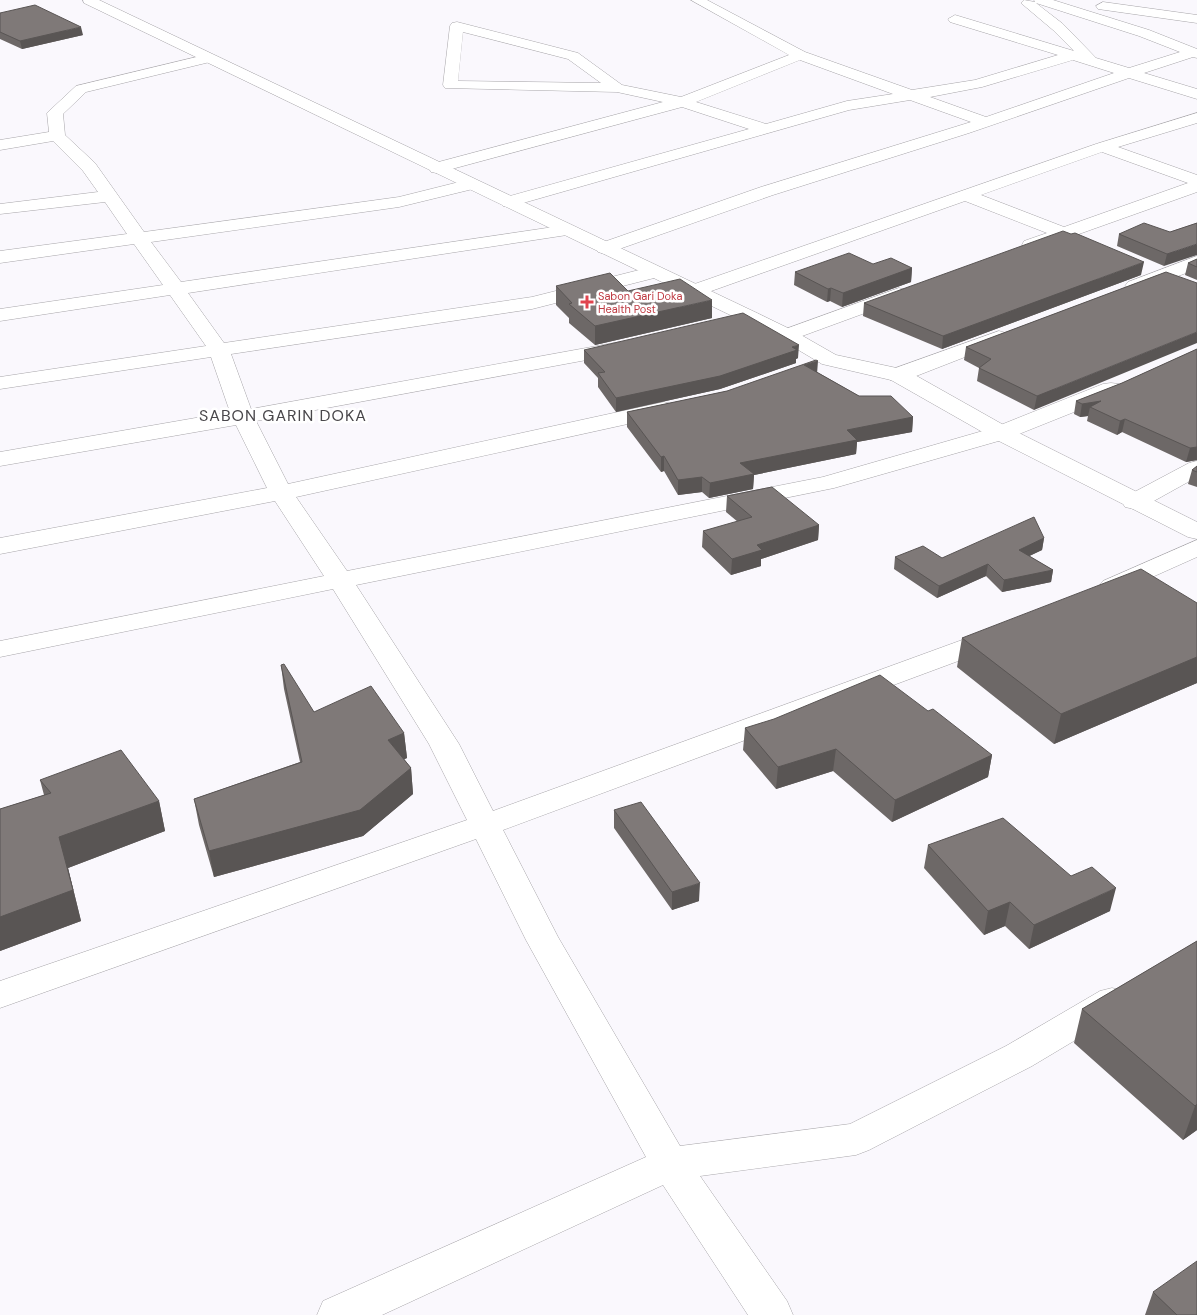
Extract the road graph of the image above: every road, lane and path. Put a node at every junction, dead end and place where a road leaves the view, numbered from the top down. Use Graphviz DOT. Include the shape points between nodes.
graph roads {
  1 [pos="89,0"];
  2 [pos="697,0"];
  3 [pos="1025,0"];
  4 [pos="1040,0"];
  5 [pos="1059,0"];
  6 [pos="955,19"];
  7 [pos="1197,19"];
  8 [pos="1195,54"];
  9 [pos="800,55"];
  10 [pos="1071,56"];
  11 [pos="209,58"];
  12 [pos="1091,62"];
  13 [pos="1129,73"];
  14 [pos="617,88"];
  15 [pos="1197,94"];
  16 [pos="910,95"];
  17 [pos="682,102"];
  18 [pos="1197,118"];
  19 [pos="986,122"];
  20 [pos="766,129"];
  21 [pos="57,136"];
  22 [pos="0,145"];
  23 [pos="1102,147"];
  24 [pos="437,168"];
  25 [pos="1197,181"];
  26 [pos="471,184"];
  27 [pos="1197,186"];
  28 [pos="965,195"];
  29 [pos="109,196"];
  30 [pos="509,202"];
  31 [pos="0,210"];
  32 [pos="567,230"];
  33 [pos="1064,233"];
  34 [pos="139,238"];
  35 [pos="1091,245"];
  36 [pos="605,248"];
  37 [pos="1018,250"];
  38 [pos="0,257"];
  39 [pos="1197,262"];
  40 [pos="1137,264"];
  41 [pos="655,272"];
  42 [pos="1164,275"];
  43 [pos="1189,285"];
  44 [pos="916,288"];
  45 [pos="175,289"];
  46 [pos="693,291"];
  47 [pos="1118,292"];
  48 [pos="0,315"];
  49 [pos="750,317"];
  50 [pos="722,324"];
  51 [pos="1017,330"];
  52 [pos="786,335"];
  53 [pos="639,343"];
  54 [pos="219,350"];
  55 [pos="829,360"];
  56 [pos="801,370"];
  57 [pos="898,376"];
  58 [pos="1127,382"];
  59 [pos="0,383"];
  60 [pos="688,404"];
  61 [pos="242,417"];
  62 [pos="1000,433"];
  63 [pos="0,458"];
  64 [pos="1197,468"];
  65 [pos="282,493"];
  66 [pos="1134,502"];
  67 [pos="1197,532"];
  68 [pos="0,546"];
  69 [pos="1197,548"];
  70 [pos="340,580"];
  71 [pos="1092,596"];
  72 [pos="1022,627"];
  73 [pos="0,650"];
  74 [pos="484,825"];
  75 [pos="1138,985"];
  76 [pos="0,995"];
  77 [pos="670,1164"];
  78 [pos="338,1315"];
  79 [pos="772,1315"];
  1 -- 11 [label="main road"];
  2 -- 9 [label="main road"];
  3 -- 12 [label="main road" via="1058,27"];
  4 -- 8 [label="main road" via="1144,33"];
  5 -- 7 [label="main road"];
  6 -- 10 [label="main road"];
  8 -- 13 [label="main road"];
  9 -- 16 [label="main road"];
  9 -- 17 [label="main road"];
  10 -- 12 [label="main road"];
  10 -- 16 [label="main road" via="977,84"];
  11 -- 21 [label="main road" via="81,88 55,113"];
  11 -- 24 [label="main road"];
  12 -- 13 [label="main road"];
  13 -- 15 [label="main road"];
  13 -- 19 [label="main road"];
  14 -- 14 [label="main road" via="450,85 457,26 572,56"];
  14 -- 17 [label="main road"];
  16 -- 19 [label="main road"];
  16 -- 20 [label="main road" via="847,106"];
  17 -- 20 [label="main road"];
  17 -- 24 [label="main road"];
  18 -- 23 [label="main road"];
  19 -- 36 [label="main road" via="767,191"];
  20 -- 30 [label="main road"];
  21 -- 22 [label="main road"];
  21 -- 29 [label="main road" via="89,166"];
  23 -- 25 [label="main road"];
  23 -- 28 [label="main road"];
  24 -- 26 [label="main road"];
  26 -- 30 [label="main road"];
  26 -- 34 [label="main road" via="399,202"];
  27 -- 33 [label="main road"];
  28 -- 33 [label="main road"];
  28 -- 46 [label="main road"];
  29 -- 31 [label="main road"];
  29 -- 34 [label="main road"];
  30 -- 32 [label="main road"];
  32 -- 36 [label="main road"];
  32 -- 45 [label="main road"];
  33 -- 35 [label="main road"];
  33 -- 37 [label="main road"];
  34 -- 38 [label="main road"];
  34 -- 45 [label="main road"];
  36 -- 41 [label="main road"];
  39 -- 42 [label="main road"];
  40 -- 42 [label="main road"];
  41 -- 46 [label="main road"];
  41 -- 54 [label="main road" via="532,303"];
  42 -- 43 [label="main road"];
  42 -- 47 [label="main road"];
  44 -- 52 [label="main road"];
  45 -- 48 [label="main road"];
  45 -- 54 [label="main road"];
  46 -- 49 [label="main road"];
  49 -- 50 [label="main road"];
  49 -- 52 [label="main road"];
  51 -- 57 [label="main road"];
  52 -- 55 [label="main road"];
  53 -- 61 [label="main road"];
  54 -- 59 [label="main road"];
  54 -- 61 [label="main road"];
  55 -- 56 [label="main road"];
  55 -- 57 [label="main road"];
  57 -- 62 [label="main road"];
  58 -- 62 [label="main road"];
  60 -- 65 [label="main road"];
  61 -- 63 [label="main road"];
  61 -- 65 [label="main road"];
  62 -- 66 [label="main road"];
  62 -- 70 [label="main road" via="826,483"];
  64 -- 66 [label="main road"];
  65 -- 68 [label="main road"];
  65 -- 70 [label="main road"];
  66 -- 67 [label="main road"];
  69 -- 71 [label="main road"];
  70 -- 73 [label="main road"];
  70 -- 74 [label="main road" via="444,744"];
  72 -- 74 [label="main road"];
  74 -- 76 [label="main road"];
  74 -- 77 [label="main road" via="543,940"];
  75 -- 77 [label="main road" via="1018,1056 856,1139"];
  77 -- 78 [label="main road"];
  77 -- 79 [label="main road"];
}
